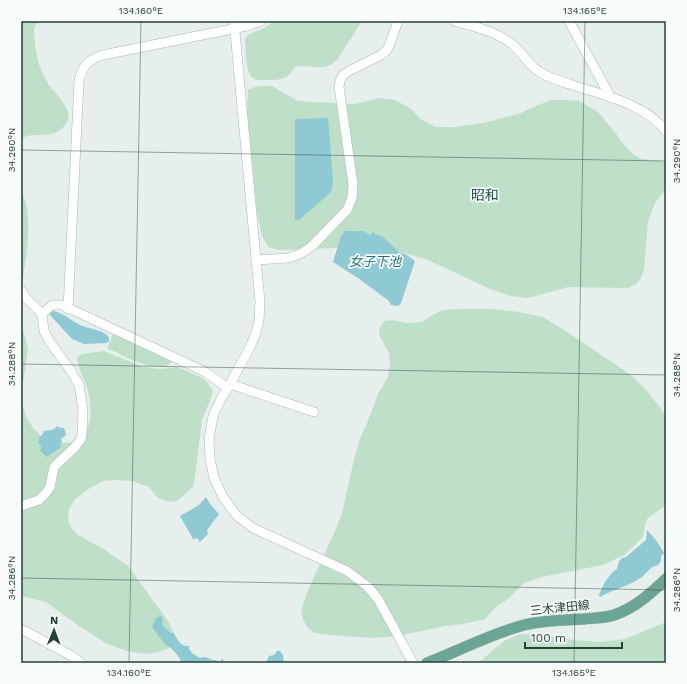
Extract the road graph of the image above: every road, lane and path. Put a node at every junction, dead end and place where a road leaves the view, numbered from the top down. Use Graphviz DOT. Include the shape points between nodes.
graph roads {
  1 [pos="261,21"];
  2 [pos="398,21"];
  3 [pos="454,21"];
  4 [pos="569,21"];
  5 [pos="234,25"];
  6 [pos="611,98"];
  7 [pos="666,131"];
  8 [pos="256,260"];
  9 [pos="21,290"];
  10 [pos="68,308"];
  11 [pos="42,314"];
  12 [pos="229,386"];
  13 [pos="314,412"];
  14 [pos="21,506"];
  15 [pos="666,578"];
  16 [pos="21,629"];
  17 [pos="81,663"];
  18 [pos="413,663"];
  19 [pos="427,663"];
  1 -- 5 [label="street" via="247,26"];
  2 -- 8 [label="street" via="387,50 349,71 340,81 353,184 352,198 347,210 311,247 300,254 288,258"];
  3 -- 6 [label="street" via="504,38 533,67 550,78"];
  4 -- 6 [label="street"];
  5 -- 8 [label="street"];
  5 -- 10 [label="street" via="103,55 85,65 79,81"];
  6 -- 7 [label="street" via="640,109"];
  8 -- 12 [label="street" via="259,321 250,347"];
  9 -- 11 [label="street"];
  10 -- 11 [label="street" via="52,305"];
  10 -- 12 [label="street" via="197,368"];
  11 -- 14 [label="street" via="44,331 78,385 83,411 82,434 76,446 54,467 50,487 46,493 39,500"];
  12 -- 13 [label="street"];
  12 -- 18 [label="street" via="213,416 209,440 214,478 223,497 238,516 253,528 347,571 367,586 378,599"];
  15 -- 19 [label="main road, 三木津田線" via="640,602 613,615 525,625"];
  16 -- 17 [label="street"];
}
